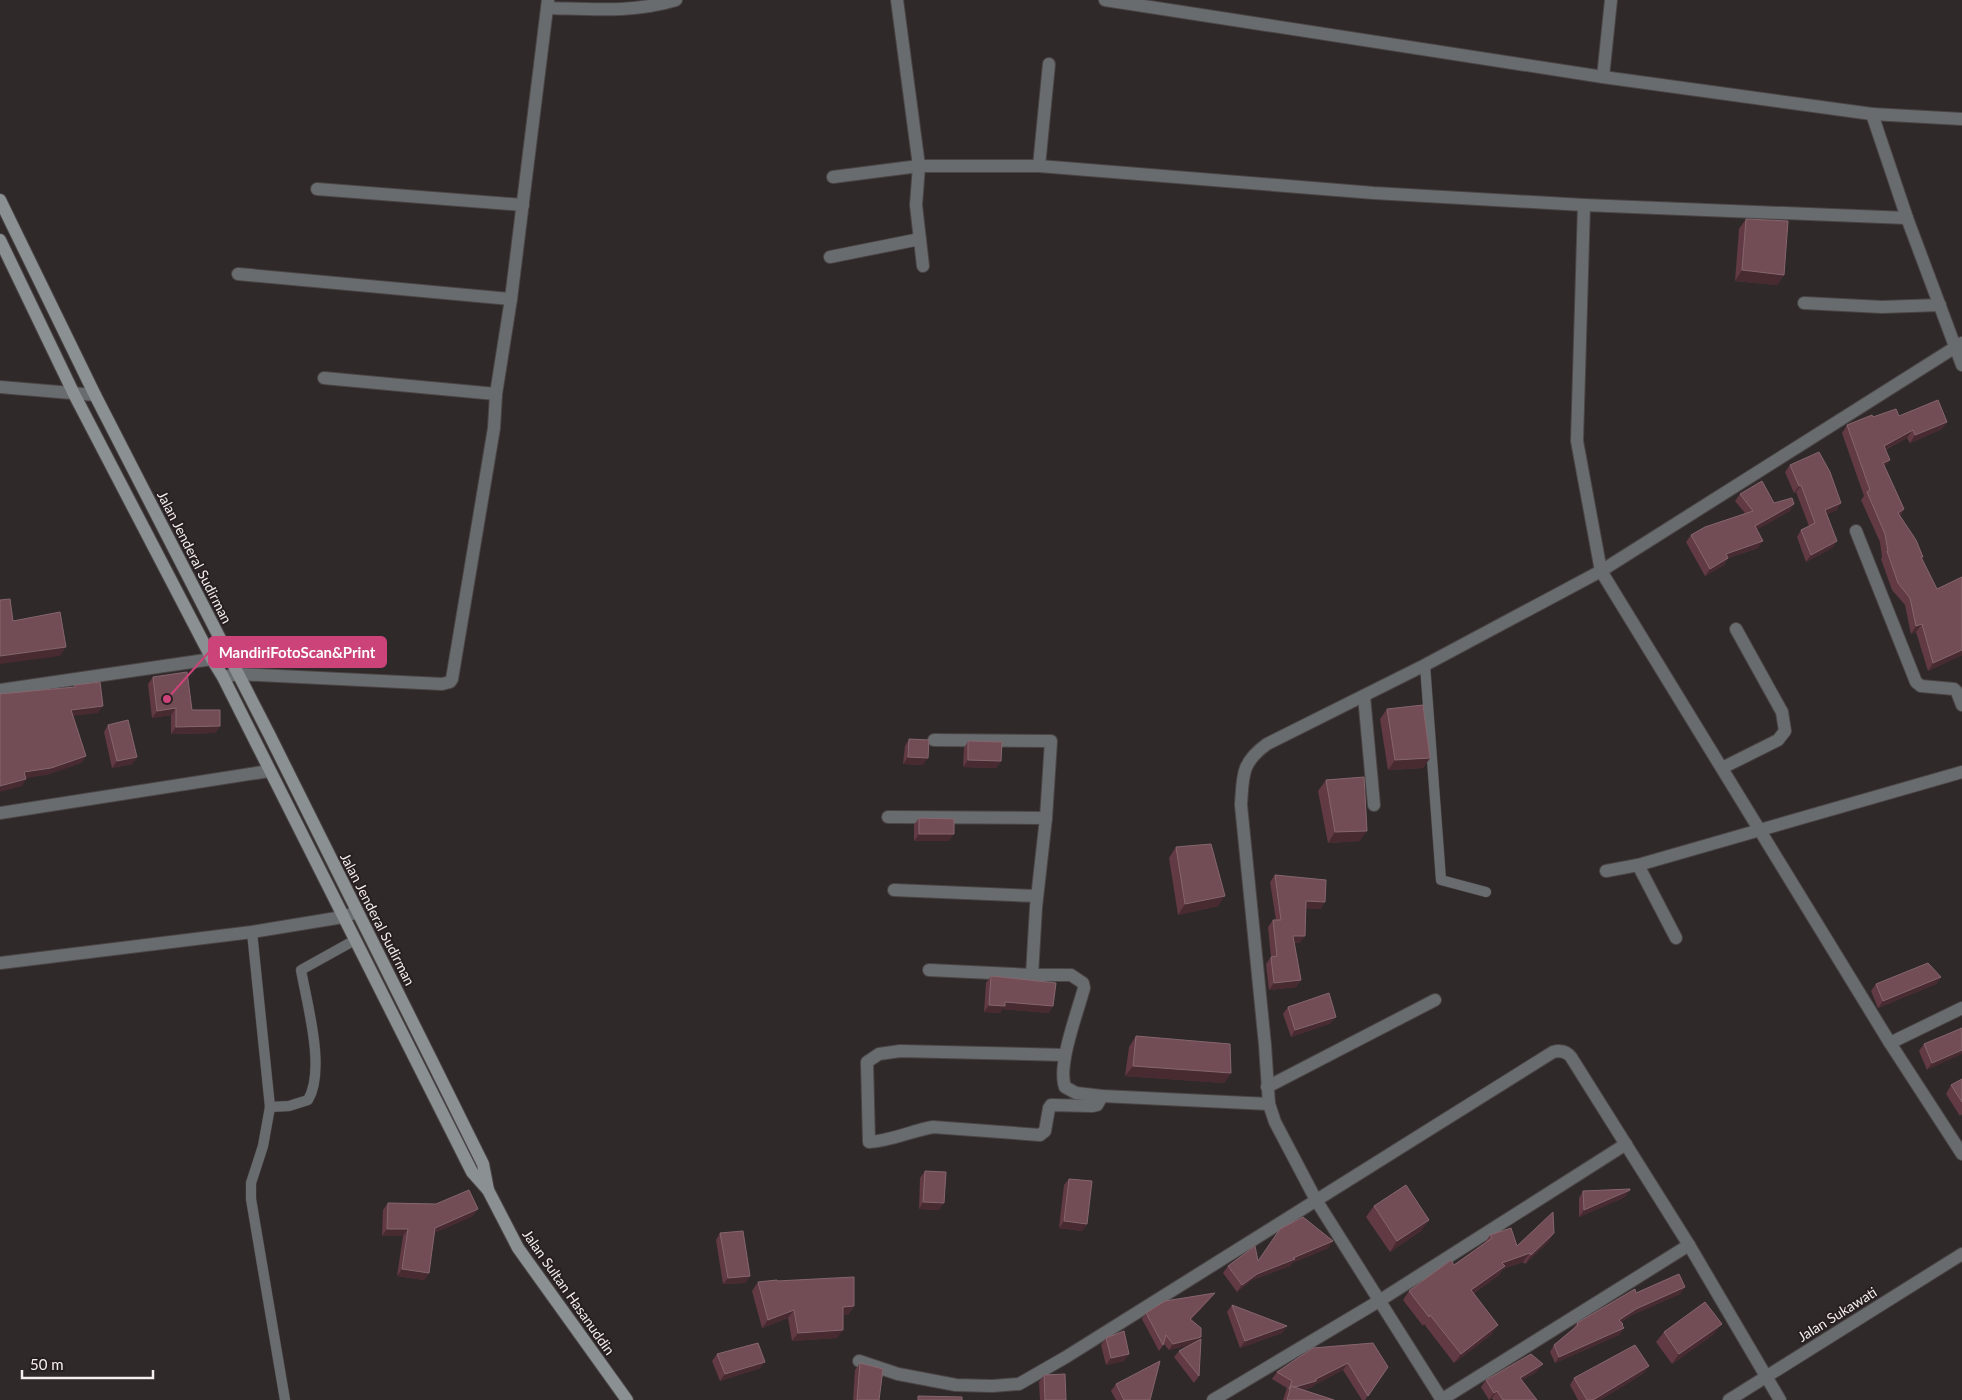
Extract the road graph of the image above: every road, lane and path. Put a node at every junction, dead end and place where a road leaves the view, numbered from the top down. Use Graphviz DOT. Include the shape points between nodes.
graph roads {
  1 [pos="676,0"];
  2 [pos="897,0"];
  3 [pos="1105,0"];
  4 [pos="1611,0"];
  5 [pos="547,4"];
  6 [pos="1049,64"];
  7 [pos="1603,76"];
  8 [pos="1872,114"];
  9 [pos="1962,119"];
  10 [pos="919,166"];
  11 [pos="1039,166"];
  12 [pos="833,177"];
  13 [pos="317,189"];
  14 [pos="0,200"];
  15 [pos="523,205"];
  16 [pos="1584,205"];
  17 [pos="1907,218"];
  18 [pos="920,239"];
  19 [pos="0,240"];
  20 [pos="830,257"];
  21 [pos="923,266"];
  22 [pos="238,274"];
  23 [pos="511,299"];
  24 [pos="1804,303"];
  25 [pos="1940,305"];
  26 [pos="1959,345"];
  27 [pos="1962,365"];
  28 [pos="324,378"];
  29 [pos="0,387"];
  30 [pos="74,394"];
  31 [pos="496,394"];
  32 [pos="95,395"];
  33 [pos="1856,531"];
  34 [pos="1601,571"];
  35 [pos="1736,630"];
  36 [pos="212,659"];
  37 [pos="1425,666"];
  38 [pos="238,674"];
  39 [pos="223,677"];
  40 [pos="0,690"];
  41 [pos="1364,696"];
  42 [pos="1962,705"];
  43 [pos="934,740"];
  44 [pos="1722,768"];
  45 [pos="269,771"];
  46 [pos="1962,772"];
  47 [pos="1374,805"];
  48 [pos="0,813"];
  49 [pos="888,817"];
  50 [pos="1046,818"];
  51 [pos="1759,830"];
  52 [pos="1638,865"];
  53 [pos="1606,871"];
  54 [pos="894,890"];
  55 [pos="1486,892"];
  56 [pos="1036,896"];
  57 [pos="357,912"];
  58 [pos="343,917"];
  59 [pos="252,932"];
  60 [pos="1676,938"];
  61 [pos="355,940"];
  62 [pos="0,964"];
  63 [pos="929,970"];
  64 [pos="1032,975"];
  65 [pos="1435,1000"];
  66 [pos="1962,1008"];
  67 [pos="1890,1043"];
  68 [pos="1065,1056"];
  69 [pos="432,1061"];
  70 [pos="1267,1087"];
  71 [pos="1102,1096"];
  72 [pos="1269,1104"];
  73 [pos="270,1108"];
  74 [pos="1626,1144"];
  75 [pos="1962,1154"];
  76 [pos="488,1190"];
  77 [pos="1316,1200"];
  78 [pos="1689,1245"];
  79 [pos="1962,1254"];
  80 [pos="1379,1301"];
  81 [pos="859,1361"];
  82 [pos="1765,1376"];
  83 [pos="285,1400"];
  84 [pos="627,1400"];
  85 [pos="1213,1400"];
  86 [pos="1442,1400"];
  87 [pos="1729,1400"];
  88 [pos="1780,1400"];
  1 -- 5 [label="street" via="648,8"];
  2 -- 10 [label="street"];
  3 -- 7 [label="street"];
  4 -- 7 [label="street"];
  5 -- 15 [label="street"];
  6 -- 11 [label="street"];
  7 -- 8 [label="street"];
  8 -- 9 [label="street"];
  8 -- 17 [label="street"];
  10 -- 11 [label="street"];
  10 -- 12 [label="street"];
  10 -- 18 [label="street" via="916,205"];
  11 -- 16 [label="street" via="1374,193"];
  13 -- 15 [label="street"];
  14 -- 32 [label="main road, Jalan Jenderal Sudirman"];
  15 -- 23 [label="street"];
  16 -- 17 [label="street"];
  16 -- 34 [label="street" via="1577,441"];
  17 -- 25 [label="street"];
  18 -- 20 [label="street"];
  18 -- 21 [label="street"];
  19 -- 30 [label="main road"];
  22 -- 23 [label="street"];
  23 -- 31 [label="street"];
  24 -- 25 [label="street" via="1882,307"];
  25 -- 26 [label="street"];
  26 -- 27 [label="street"];
  26 -- 34 [label="street"];
  28 -- 31 [label="street"];
  29 -- 30 [label="street"];
  30 -- 32 [label="street"];
  30 -- 36 [label="main road"];
  31 -- 38 [label="street" via="494,428 450,682"];
  32 -- 38 [label="main road, Jalan Jenderal Sudirman"];
  33 -- 42 [label="street" via="1916,682 1921,686 1954,689"];
  34 -- 37 [label="street"];
  34 -- 44 [label="street"];
  35 -- 44 [label="street" via="1782,712 1786,731 1778,740"];
  36 -- 39 [label="main road"];
  36 -- 40 [label="street"];
  37 -- 41 [label="street"];
  37 -- 55 [label="lane" via="1441,880"];
  38 -- 39 [label="street"];
  38 -- 57 [label="main road, Jalan Jenderal Sudirman"];
  39 -- 45 [label="main road"];
  41 -- 47 [label="street"];
  41 -- 70 [label="street" via="1267,744 1253,754 1243,773 1241,806"];
  43 -- 50 [label="street" via="1052,741"];
  44 -- 51 [label="street"];
  45 -- 48 [label="street"];
  45 -- 58 [label="main road"];
  46 -- 51 [label="street"];
  49 -- 50 [label="street"];
  50 -- 56 [label="street"];
  51 -- 52 [label="street"];
  51 -- 67 [label="street"];
  52 -- 53 [label="street"];
  52 -- 60 [label="street"];
  54 -- 56 [label="street"];
  56 -- 64 [label="street"];
  57 -- 58 [label="street"];
  57 -- 69 [label="main road, Jalan Jenderal Sudirman"];
  58 -- 59 [label="street"];
  58 -- 61 [label="main road"];
  59 -- 62 [label="street"];
  59 -- 73 [label="lane"];
  61 -- 73 [label="lane" via="301,970 316,1056 313,1091 308,1100"];
  61 -- 76 [label="main road" via="472,1172"];
  63 -- 64 [label="street"];
  64 -- 68 [label="street" via="1070,975 1083,983"];
  65 -- 70 [label="street"];
  66 -- 67 [label="street"];
  67 -- 75 [label="street"];
  68 -- 71 [label="street" via="1062,1074 1065,1087 1076,1093"];
  68 -- 71 [label="street" via="900,1051 879,1054 867,1062 868,1142 885,1141 933,1127 1040,1135 1045,1131 1052,1105 1092,1106 1097,1105"];
  69 -- 76 [label="main road, Jalan Sultan Hasanuddin" via="483,1164"];
  70 -- 72 [label="street"];
  71 -- 72 [label="street"];
  72 -- 77 [label="street" via="1275,1122"];
  73 -- 83 [label="lane" via="264,1146 251,1183 251,1199"];
  74 -- 77 [label="street" via="1568,1053 1557,1051"];
  74 -- 78 [label="street"];
  74 -- 80 [label="street"];
  76 -- 84 [label="main road, Jalan Sultan Hasanuddin" via="518,1248"];
  77 -- 80 [label="street"];
  77 -- 81 [label="street" via="1019,1384 956,1384 898,1374"];
  78 -- 82 [label="street"];
  78 -- 86 [label="street"];
  79 -- 82 [label="street, Jalan Sukawati"];
  80 -- 85 [label="street"];
  80 -- 86 [label="street"];
  82 -- 87 [label="street, Jalan Sukawati"];
  82 -- 88 [label="street"];
}
